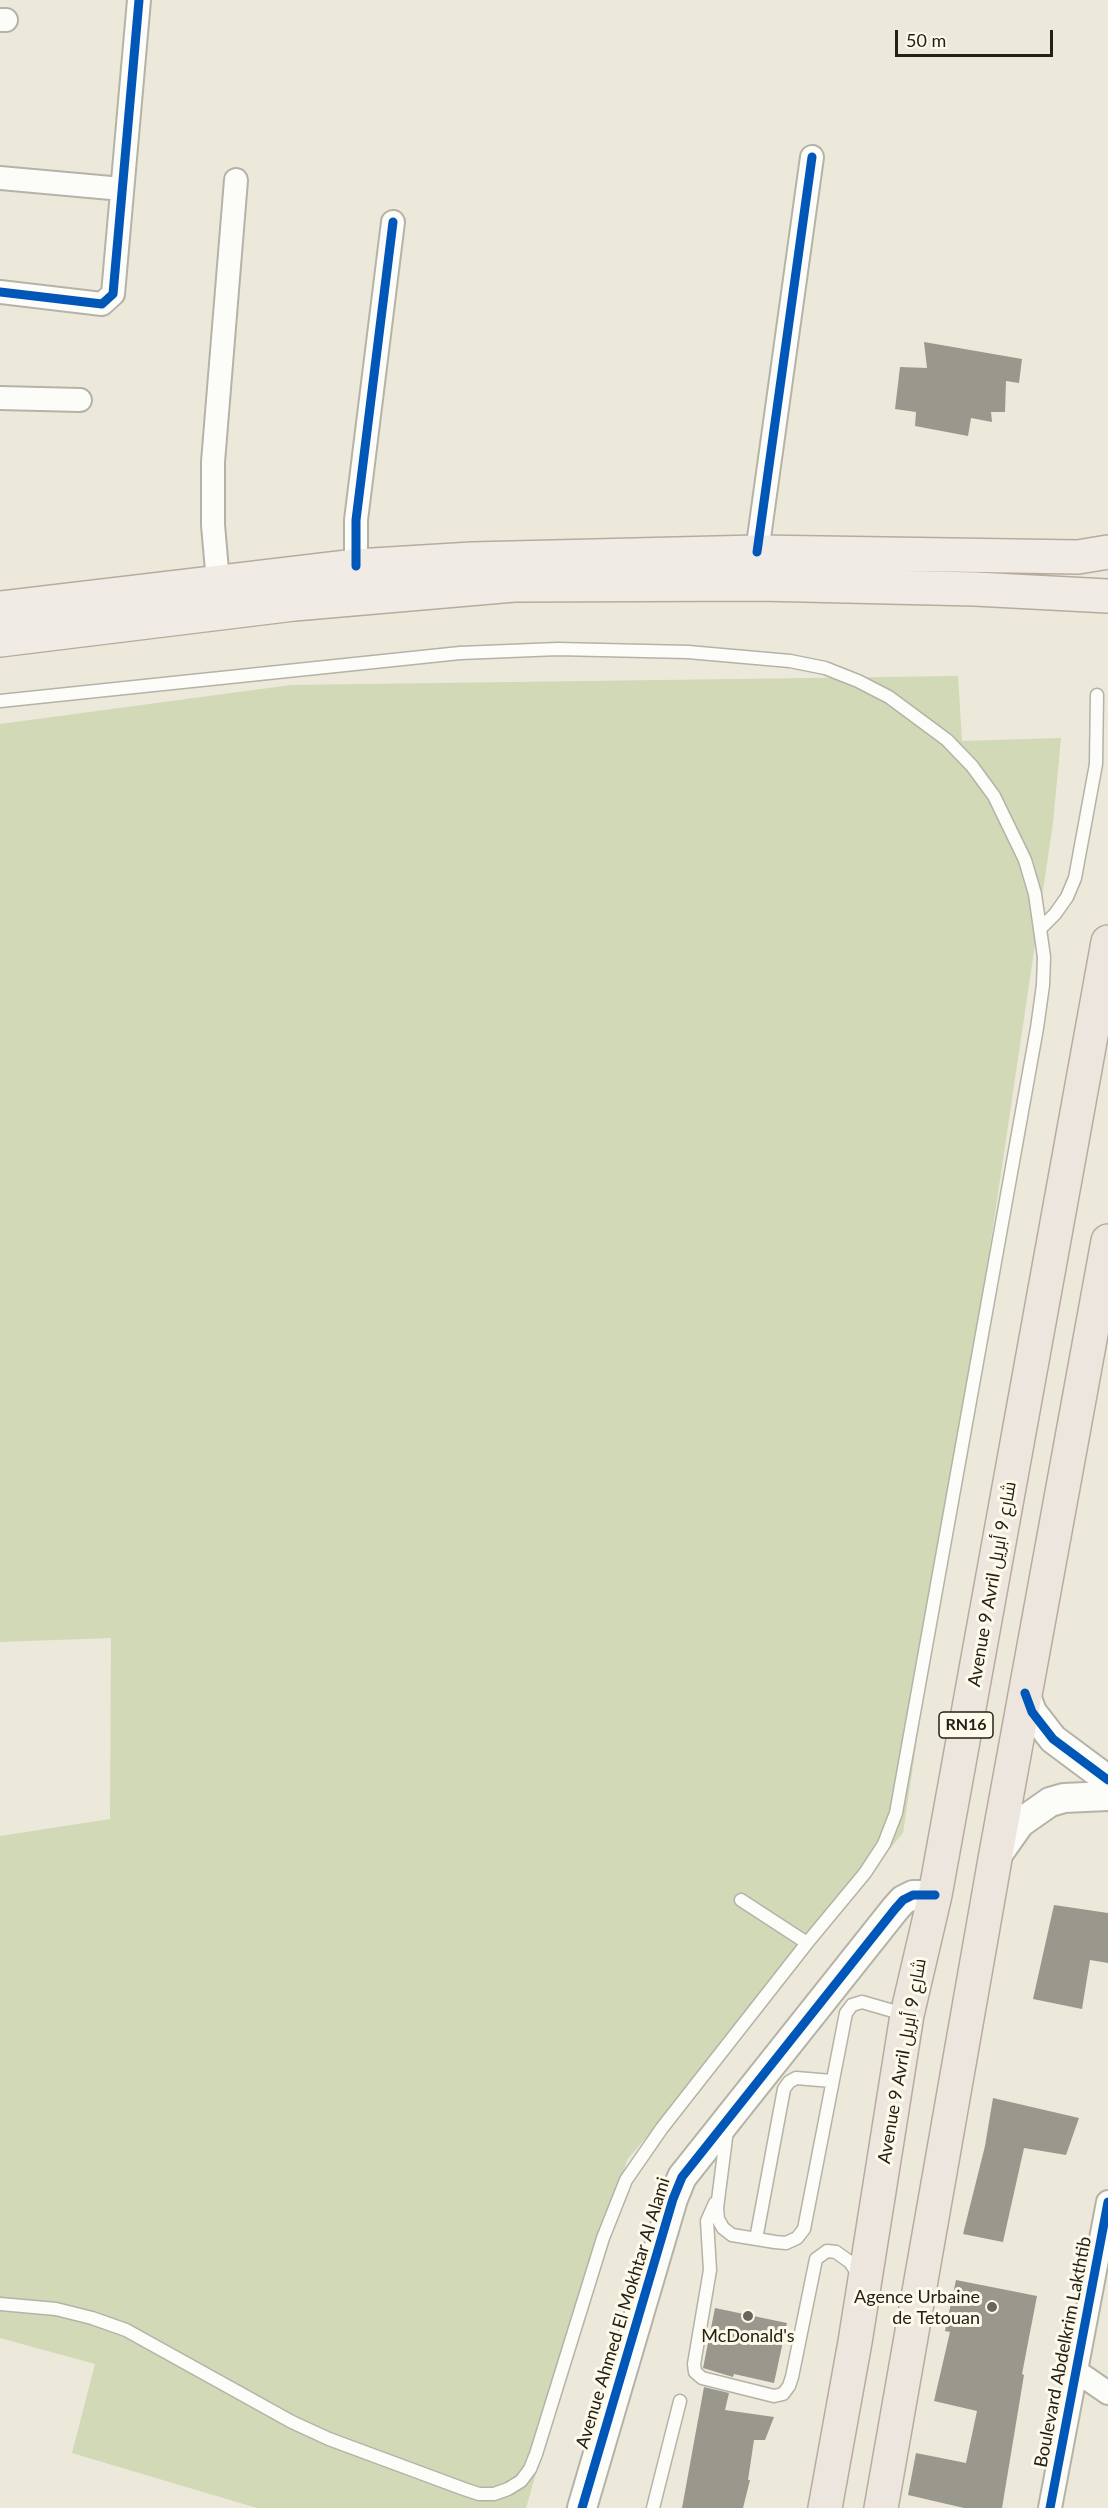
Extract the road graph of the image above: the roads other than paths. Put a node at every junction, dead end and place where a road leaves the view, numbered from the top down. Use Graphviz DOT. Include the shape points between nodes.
graph roads {
  1 [pos="139,0"];
  2 [pos="812,157"];
  3 [pos="0,178"];
  4 [pos="236,180"];
  5 [pos="122,189"];
  6 [pos="393,222"];
  7 [pos="0,292"];
  8 [pos="0,398"];
  9 [pos="80,400"];
  10 [pos="757,552"];
  11 [pos="1108,552"];
  12 [pos="356,566"];
  13 [pos="218,582"];
  14 [pos="1108,596"];
  15 [pos="0,608"];
  16 [pos="0,640"];
  17 [pos="1097,695"];
  18 [pos="0,701"];
  19 [pos="1041,928"];
  20 [pos="1108,942"];
  21 [pos="1108,1241"];
  22 [pos="1025,1693"];
  23 [pos="1108,1780"];
  24 [pos="1108,1796"];
  25 [pos="995,1859"];
  26 [pos="935,1895"];
  27 [pos="741,1900"];
  28 [pos="807,1943"];
  29 [pos="907,2015"];
  30 [pos="832,2081"];
  31 [pos="729,2114"];
  32 [pos="718,2200"];
  33 [pos="1108,2202"];
  34 [pos="756,2239"];
  35 [pos="863,2281"];
  36 [pos="0,2304"];
  37 [pos="1076,2371"];
  38 [pos="1108,2393"];
  39 [pos="680,2401"];
  40 [pos="582,2508"];
  41 [pos="652,2508"];
  42 [pos="825,2508"];
  43 [pos="881,2508"];
  44 [pos="1050,2508"];
  1 -- 5 [label="street"];
  2 -- 10 [label="street"];
  3 -- 5 [label="street"];
  4 -- 13 [label="street" via="213,462"];
  5 -- 7 [label="street" via="113,294 108,300 102,304"];
  6 -- 12 [label="street" via="356,520"];
  8 -- 9 [label="street"];
  10 -- 11 [label="main road" via="1078,557"];
  10 -- 12 [label="main road" via="576,555"];
  12 -- 13 [label="main road"];
  13 -- 15 [label="main road"];
  14 -- 16 [label="main road" via="772,584 514,585 294,604"];
  17 -- 19 [label="lane" via="1096,764 1078,868 1067,897"];
  18 -- 19 [label="lane" via="460,652 622,649 688,652 825,668 890,697 947,740 972,766 994,796 1016,838 1035,894"];
  19 -- 28 [label="lane" via="1043,985 1037,1028 904,1780 884,1844"];
  20 -- 26 [label="highway, Avenue 9 Avril شارع 9 أبريل / RN16"];
  21 -- 22 [label="highway, RN16"];
  22 -- 23 [label="street" via="1032,1712 1053,1739"];
  22 -- 25 [label="highway, RN16"];
  24 -- 25 [label="street" via="1050,1802 1020,1823"];
  25 -- 43 [label="highway, RN16"];
  26 -- 29 [label="highway, Avenue 9 Avril شارع 9 أبريل / RN16"];
  26 -- 31 [label="street, Avenue Ahmed El Mokhtar Al Alami" via="913,1895 903,1900"];
  27 -- 28 [label="lane"];
  28 -- 36 [label="lane" via="626,2180 610,2218 530,2469 508,2489 478,2494 329,2439 150,2342 100,2321 56,2309"];
  29 -- 30 [label="lane" via="862,2002 852,2005 842,2024"];
  29 -- 35 [label="highway, Avenue 9 Avril شارع 9 أبريل / RN16"];
  30 -- 34 [label="lane" via="804,2229 786,2243"];
  30 -- 34 [label="lane" via="796,2079 784,2089"];
  31 -- 32 [label="lane"];
  31 -- 40 [label="street, Avenue Ahmed El Mokhtar Al Alami" via="682,2177 673,2199"];
  32 -- 34 [label="lane" via="717,2219 723,2228 732,2235"];
  32 -- 35 [label="lane" via="708,2220 710,2277 694,2364 695,2372 702,2378 774,2396 783,2394 792,2377 816,2259 827,2251 836,2252 850,2262"];
  33 -- 37 [label="street, Boulevard Abdelkrim Lakthtib"];
  35 -- 42 [label="highway, Avenue 9 Avril شارع 9 أبريل / RN16"];
  37 -- 38 [label="street"];
  37 -- 44 [label="street, Boulevard Abdelkrim Lakthtib"];
  39 -- 41 [label="lane"];
}
